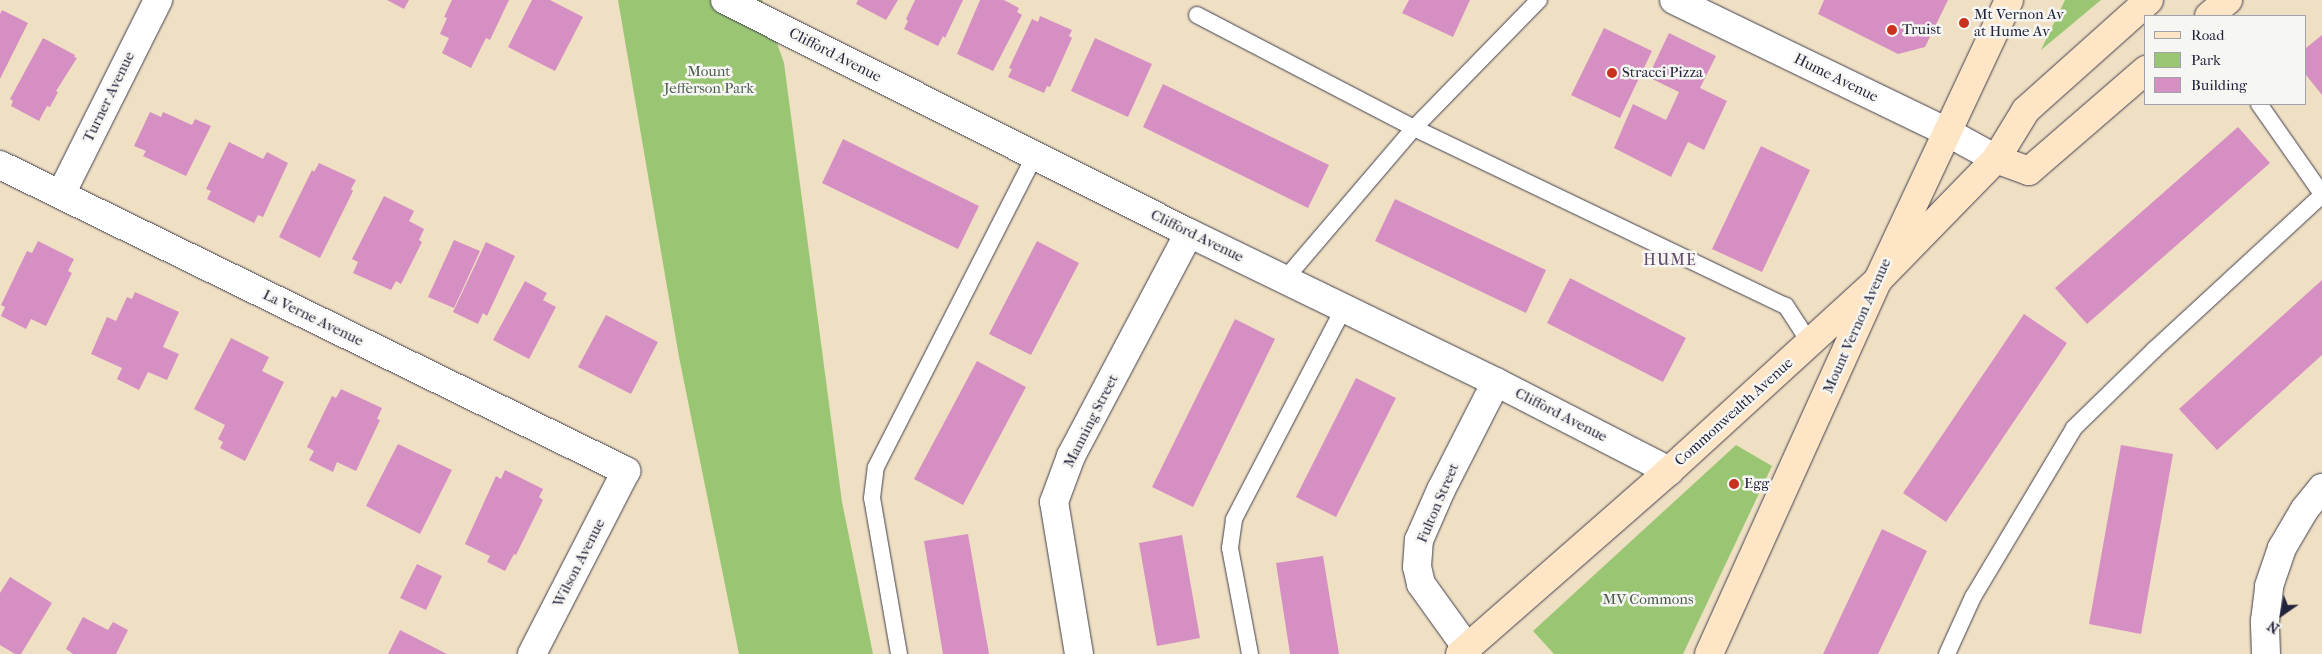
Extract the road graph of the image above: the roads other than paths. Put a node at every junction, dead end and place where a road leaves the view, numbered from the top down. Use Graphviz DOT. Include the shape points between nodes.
graph roads {
  1 [pos="158,0"];
  2 [pos="726,0"];
  3 [pos="1539,0"];
  4 [pos="1674,0"];
  5 [pos="2010,0"];
  6 [pos="2150,0"];
  7 [pos="1197,16"];
  8 [pos="2144,72"];
  9 [pos="2260,105"];
  10 [pos="1414,128"];
  11 [pos="1947,132"];
  12 [pos="1035,155"];
  13 [pos="1996,159"];
  14 [pos="0,165"];
  15 [pos="61,194"];
  16 [pos="2322,195"];
  17 [pos="1189,233"];
  18 [pos="1285,279"];
  19 [pos="1878,280"];
  20 [pos="1344,308"];
  21 [pos="1810,343"];
  22 [pos="1496,382"];
  23 [pos="626,471"];
  24 [pos="1670,471"];
  25 [pos="2322,488"];
  26 [pos="1463,651"];
  27 [pos="532,654"];
  28 [pos="899,654"];
  29 [pos="1079,654"];
  30 [pos="1250,654"];
  31 [pos="1709,654"];
  32 [pos="1947,654"];
  33 [pos="2266,654"];
  1 -- 15 [label="street, Turner Avenue"];
  2 -- 12 [label="street, Clifford Avenue"];
  3 -- 10 [label="lane"];
  4 -- 11 [label="street, Hume Avenue"];
  5 -- 11 [label="street, Mount Vernon Avenue"];
  6 -- 13 [label="street, Commonwealth Avenue" via="2026,110"];
  7 -- 10 [label="lane"];
  8 -- 13 [label="street" via="2029,171"];
  9 -- 16 [label="lane"];
  10 -- 18 [label="lane"];
  10 -- 21 [label="lane" via="1786,306"];
  11 -- 13 [label="street, Hume Avenue"];
  11 -- 19 [label="street, Mount Vernon Avenue"];
  12 -- 17 [label="street, Clifford Avenue"];
  12 -- 28 [label="lane" via="876,467 872,498"];
  13 -- 19 [label="street, Commonwealth Avenue"];
  14 -- 15 [label="street, La Verne Avenue"];
  15 -- 23 [label="street, La Verne Avenue"];
  16 -- 32 [label="lane" via="2074,428 1974,597"];
  17 -- 18 [label="street, Clifford Avenue"];
  17 -- 29 [label="street, Manning Street" via="1070,456 1054,502"];
  18 -- 20 [label="street, Clifford Avenue"];
  19 -- 21 [label="street, Commonwealth Avenue"];
  19 -- 31 [label="street, Mount Vernon Avenue"];
  20 -- 22 [label="street, Clifford Avenue"];
  20 -- 30 [label="lane" via="1234,519 1230,548"];
  21 -- 24 [label="street, Commonwealth Avenue"];
  22 -- 24 [label="street, Clifford Avenue"];
  22 -- 26 [label="street, Fulton Street" via="1419,540 1417,567 1421,584"];
  23 -- 27 [label="street, Wilson Avenue"];
  24 -- 26 [label="street, Commonwealth Avenue"];
  25 -- 33 [label="street" via="2304,509 2282,548 2269,586"];
}
